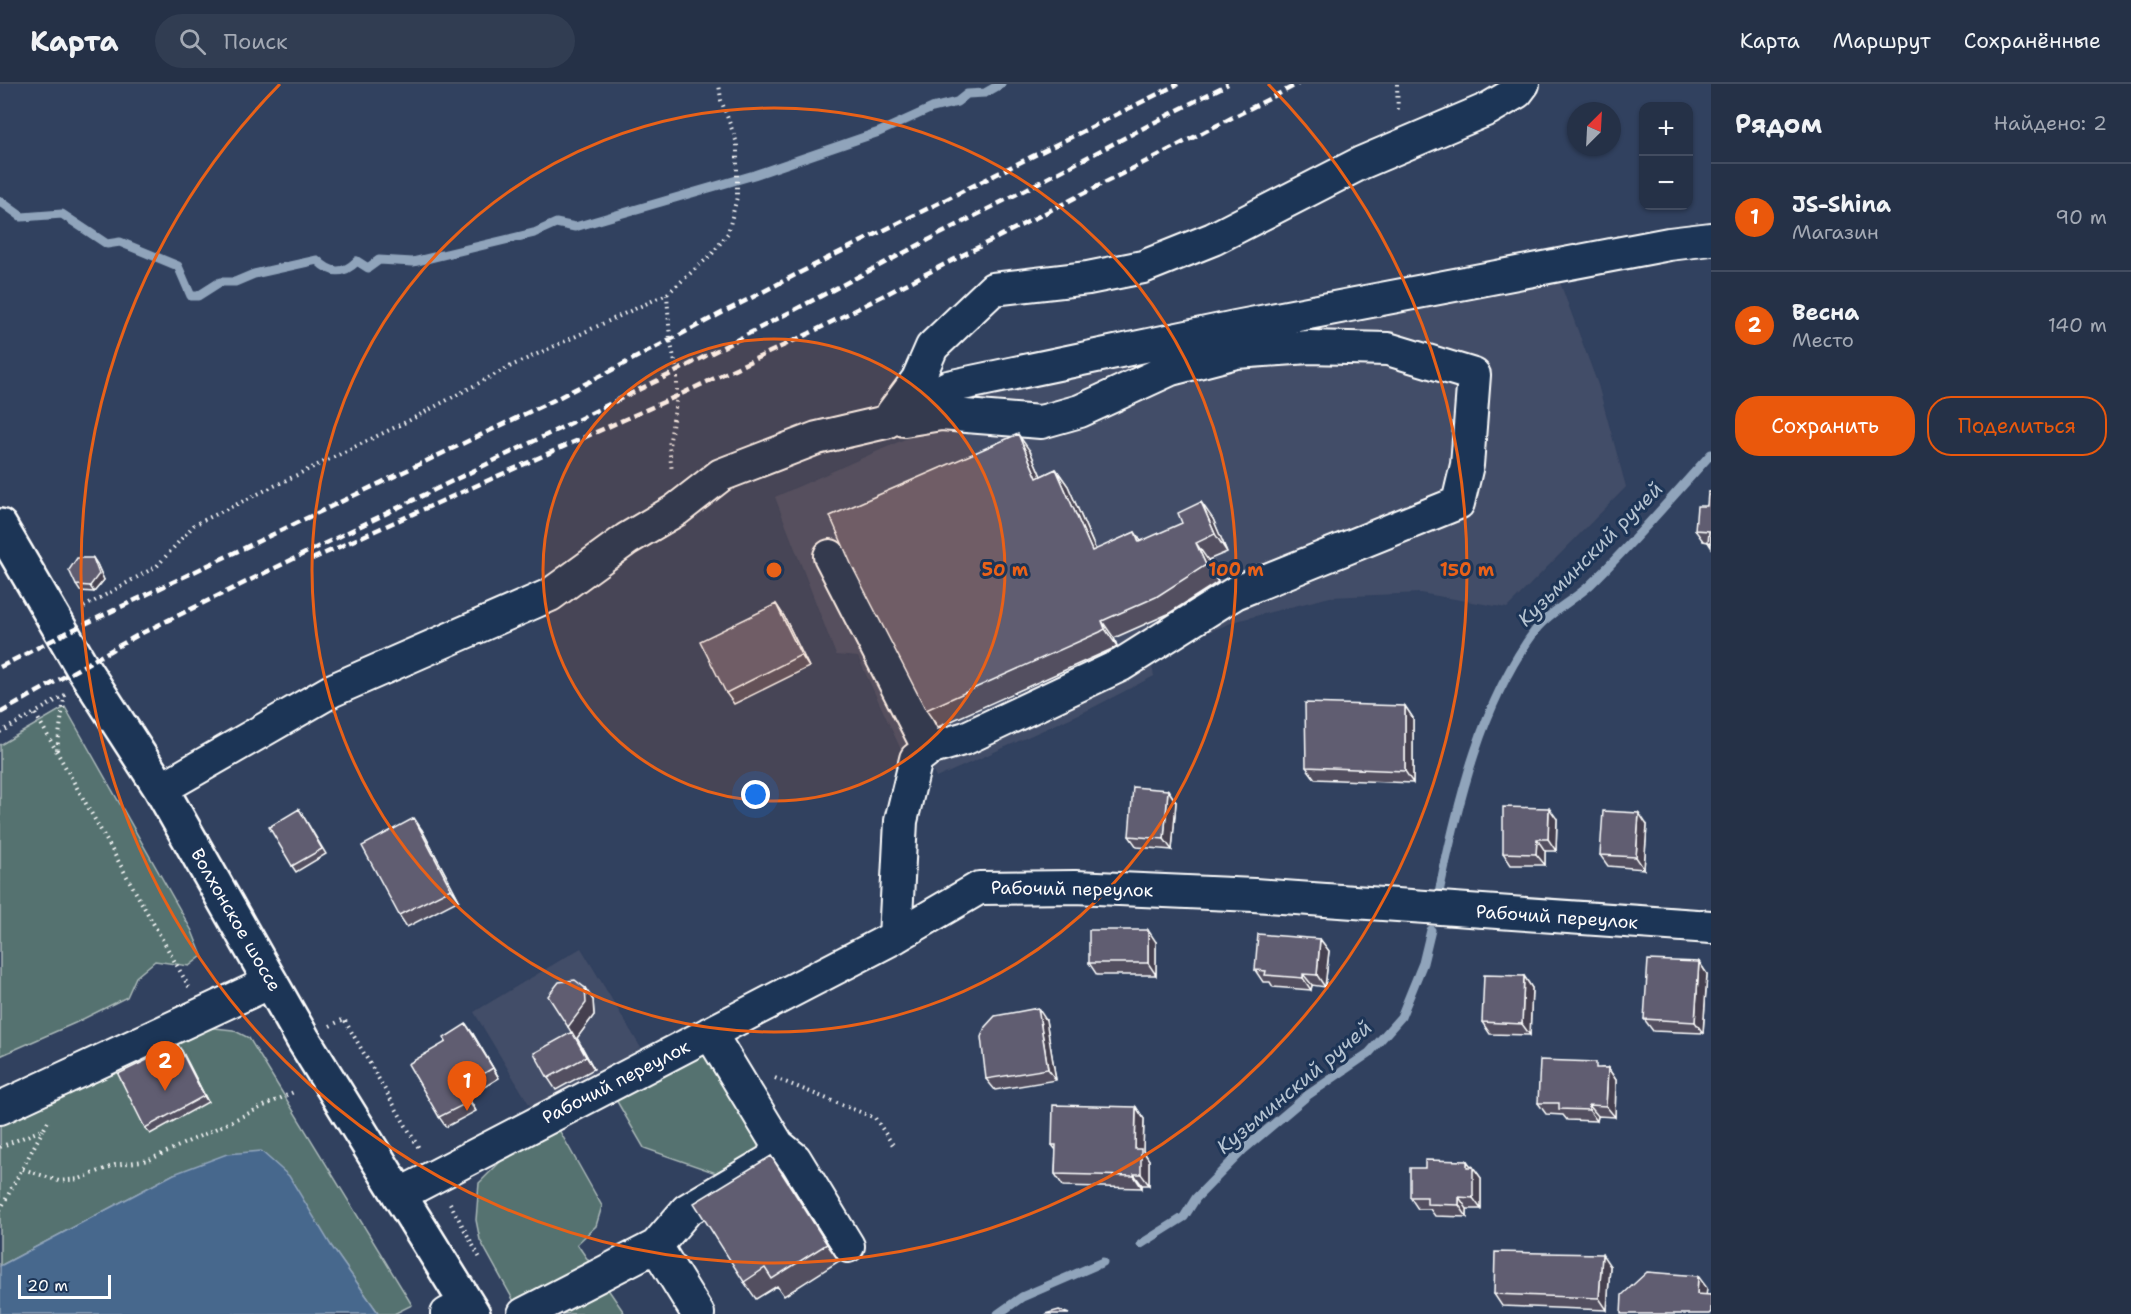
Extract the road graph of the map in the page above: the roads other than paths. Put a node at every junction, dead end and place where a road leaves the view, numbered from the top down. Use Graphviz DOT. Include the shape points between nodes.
graph roads {
  1 [pos="1523,84"];
  2 [pos="1711,239"];
  3 [pos="886,422"];
  4 [pos="0,526"];
  5 [pos="830,556"];
  6 [pos="928,749"];
  7 [pos="161,789"];
  8 [pos="1711,927"];
  9 [pos="895,937"];
  10 [pos="271,982"];
  11 [pos="710,1033"];
  12 [pos="0,1108"];
  13 [pos="778,1145"];
  14 [pos="399,1195"];
  15 [pos="656,1246"];
  16 [pos="848,1246"];
  17 [pos="462,1311"];
  18 [pos="524,1314"];
  19 [pos="698,1314"];
  1 -- 3 [label="street" via="1517,92 1488,109 1361,163 1213,239 1143,267 1088,279 993,289 932,347 918,379"];
  2 -- 3 [label="street" via="1412,292 948,387"];
  3 -- 6 [label="street" via="940,414 1041,422 1080,411 1171,369 1236,352 1309,347 1388,349 1474,375 1467,465 1458,503 1235,593 1121,665 966,738"];
  3 -- 7 [label="street" via="817,438 721,475 550,596 333,690"];
  4 -- 7 [label="main road, Волхонское шоссе" via="81,665"];
  5 -- 6 [label="street"];
  6 -- 9 [label="street" via="916,759 901,822"];
  7 -- 10 [label="main road, Волхонское шоссе"];
  8 -- 9 [label="street, Рабочий переулок" via="1254,895 1075,887 978,888"];
  9 -- 11 [label="street, Рабочий переулок"];
  10 -- 12 [label="street"];
  10 -- 14 [label="main road, Волхонское шоссе"];
  11 -- 13 [label="street"];
  11 -- 14 [label="street, Рабочий переулок"];
  13 -- 15 [label="street" via="771,1160 687,1210"];
  13 -- 16 [label="street" via="795,1159"];
  14 -- 17 [label="main road, Волхонское шоссе"];
  15 -- 18 [label="street"];
  15 -- 19 [label="street"];
}
